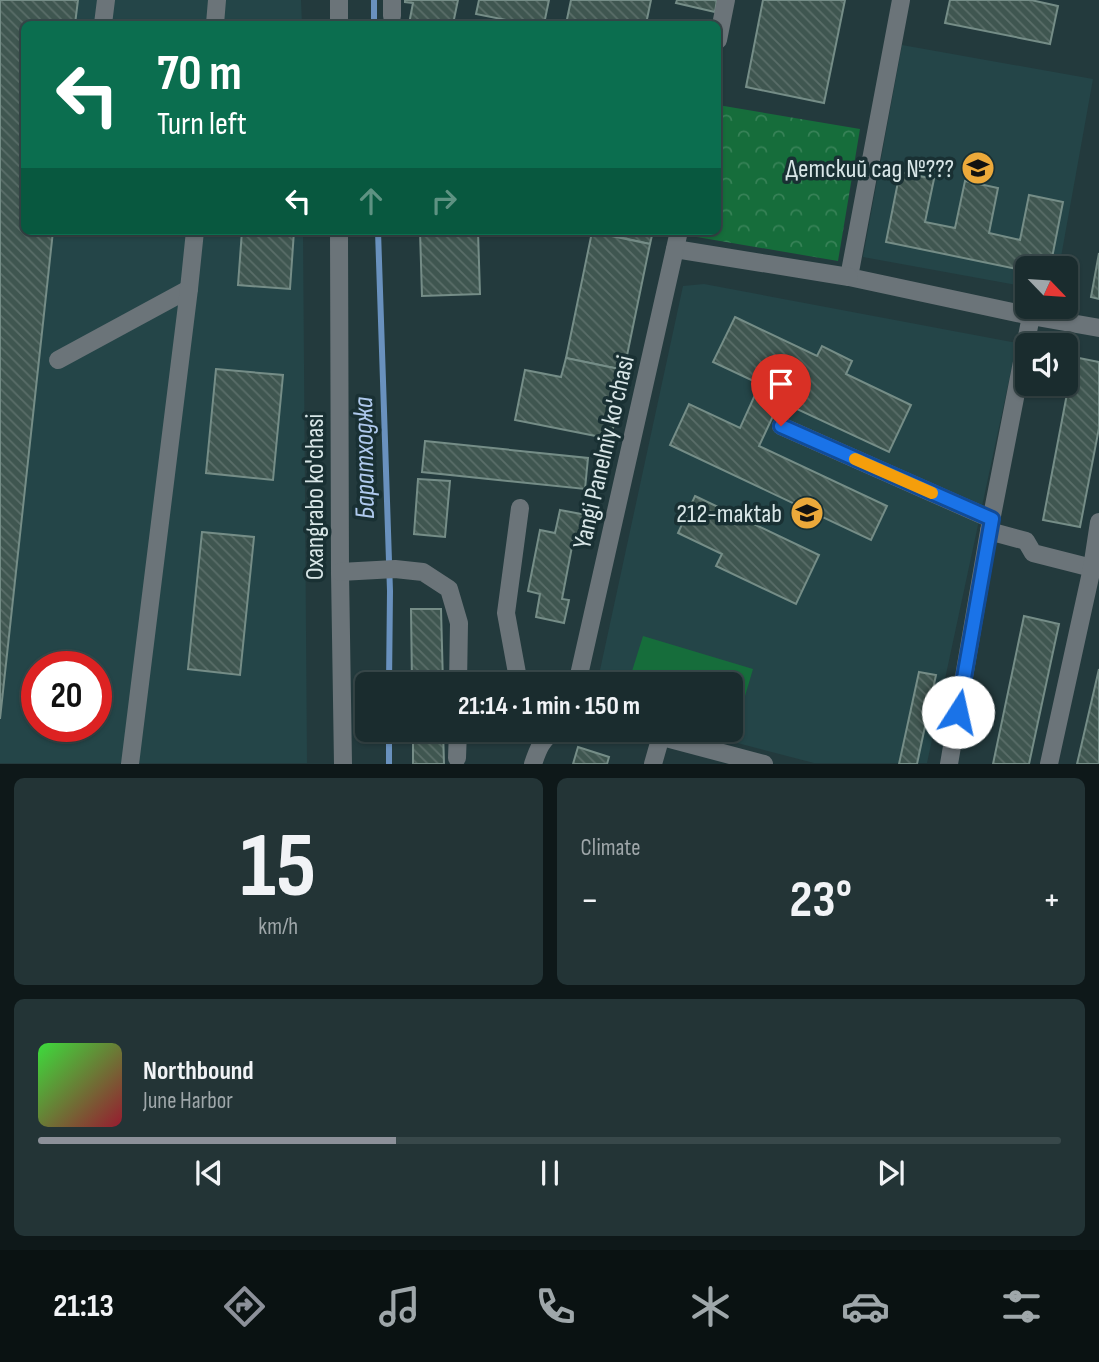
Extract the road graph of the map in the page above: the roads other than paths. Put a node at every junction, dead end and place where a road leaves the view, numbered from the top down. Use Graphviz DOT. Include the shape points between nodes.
graph roads {
  1 [pos="106,0"];
  2 [pos="217,0"];
  3 [pos="339,0"];
  4 [pos="726,0"];
  5 [pos="901,0"];
  6 [pos="103,21"];
  7 [pos="215,21"];
  8 [pos="339,21"];
  9 [pos="721,25"];
  10 [pos="195,235"];
  11 [pos="339,235"];
  12 [pos="678,235"];
  13 [pos="676,249"];
  14 [pos="849,276"];
  15 [pos="189,289"];
  16 [pos="1015,312"];
  17 [pos="1030,319"];
  18 [pos="1048,319"];
  19 [pos="1099,328"];
  20 [pos="58,360"];
  21 [pos="781,426"];
  22 [pos="520,508"];
  23 [pos="1099,522"];
  24 [pos="990,525"];
  25 [pos="1092,568"];
  26 [pos="340,572"];
  27 [pos="458,672"];
  28 [pos="517,672"];
  29 [pos="581,672"];
  30 [pos="458,742"];
  31 [pos="536,742"];
  32 [pos="660,742"];
  33 [pos="684,742"];
  34 [pos="457,758"];
  35 [pos="130,764"];
  36 [pos="343,764"];
  37 [pos="533,764"];
  38 [pos="653,764"];
  39 [pos="764,764"];
  40 [pos="949,764"];
  41 [pos="1049,764"];
  1 -- 6 [label="street"];
  2 -- 7 [label="street"];
  3 -- 8 [label="street"];
  4 -- 9 [label="street"];
  5 -- 14 [label="street"];
  10 -- 15 [label="street"];
  11 -- 26 [label="street, Oxangrabo ko'chasi"];
  12 -- 13 [label="street, Yangi Panelniy ko'chasi"];
  13 -- 14 [label="street"];
  13 -- 29 [label="street, Yangi Panelniy ko'chasi"];
  14 -- 16 [label="street"];
  15 -- 20 [label="street"];
  15 -- 35 [label="street"];
  17 -- 24 [label="street"];
  18 -- 19 [label="street"];
  21 -- 24 [label="street"];
  22 -- 28 [label="street" via="506,613"];
  23 -- 25 [label="street"];
  24 -- 25 [label="street" via="1026,541 1033,553"];
  24 -- 40 [label="street"];
  25 -- 41 [label="street"];
  26 -- 27 [label="street" via="423,572 449,589 459,623"];
  26 -- 36 [label="street, Oxangrabo ko'chasi"];
  30 -- 34 [label="street"];
  31 -- 37 [label="street"];
  32 -- 38 [label="street"];
  33 -- 39 [label="street"];
}
